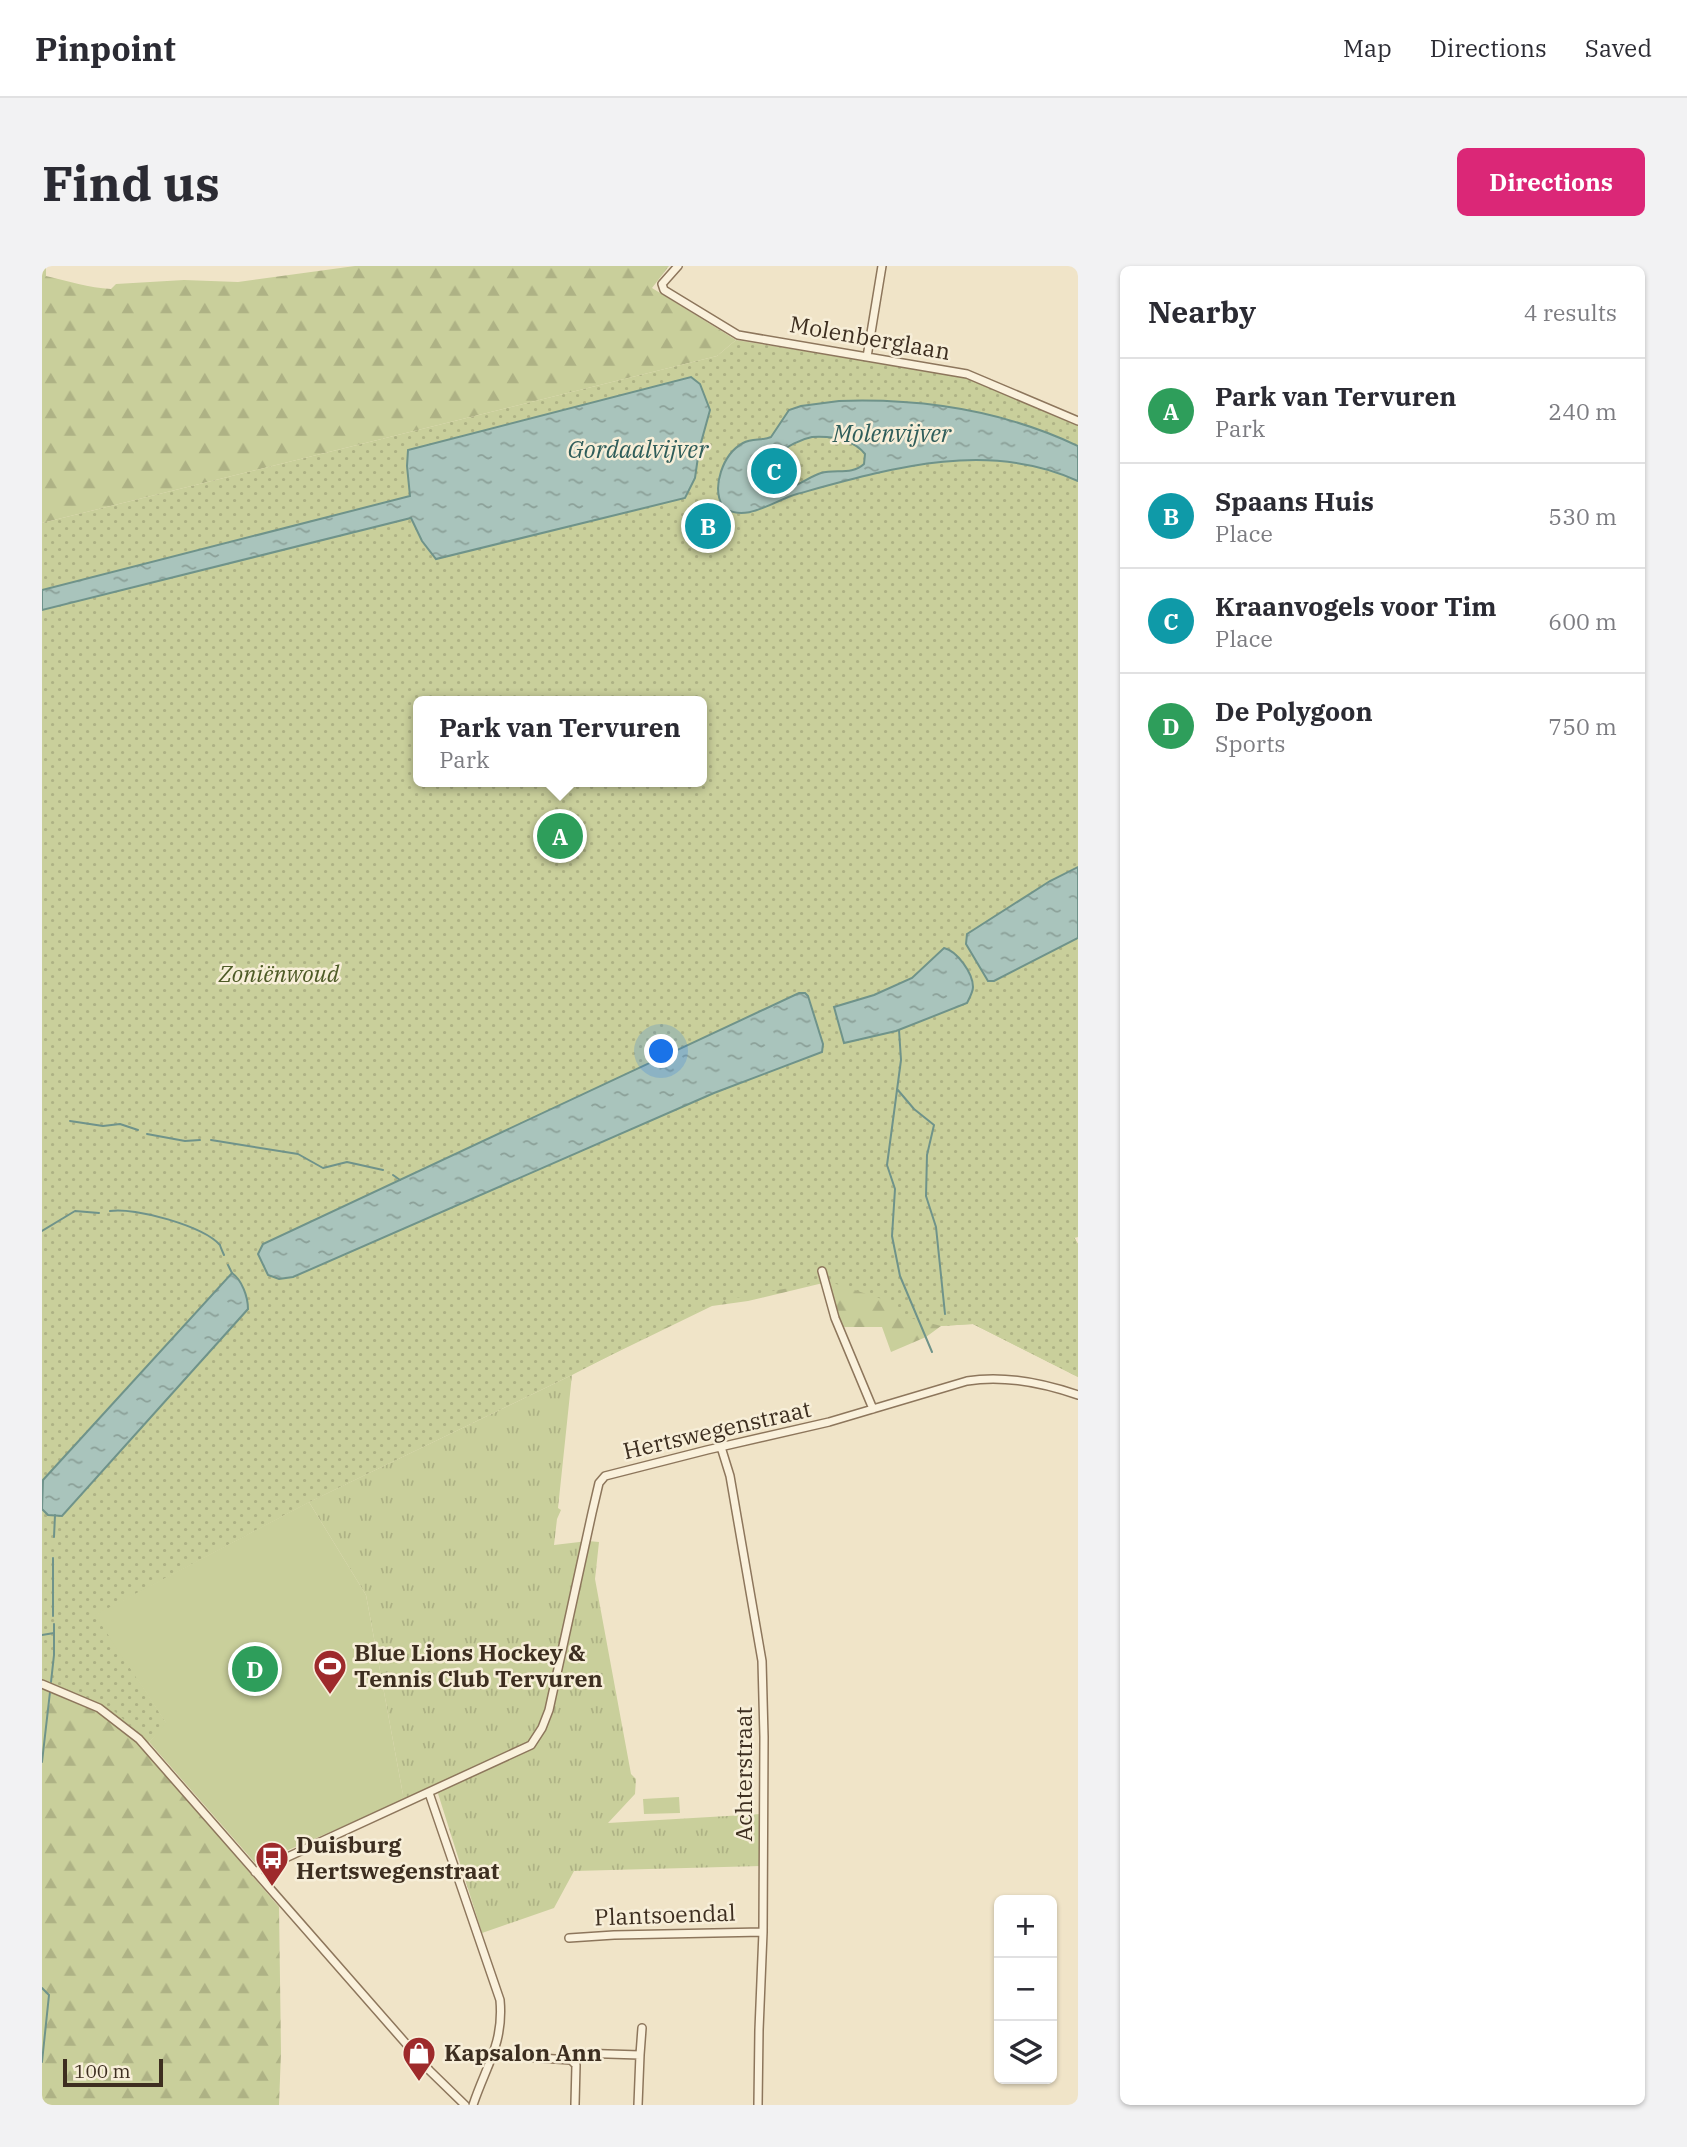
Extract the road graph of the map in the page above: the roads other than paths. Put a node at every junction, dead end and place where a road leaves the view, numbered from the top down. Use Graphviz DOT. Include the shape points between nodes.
graph roads {
  1 [pos="678,266"];
  2 [pos="883,266"];
  3 [pos="867,357"];
  4 [pos="1078,421"];
  5 [pos="822,1271"];
  6 [pos="1078,1395"];
  7 [pos="873,1409"];
  8 [pos="721,1447"];
  9 [pos="42,1684"];
  10 [pos="429,1793"];
  11 [pos="255,1872"];
  12 [pos="763,1932"];
  13 [pos="569,1938"];
  14 [pos="642,2028"];
  15 [pos="493,2055"];
  16 [pos="640,2055"];
  17 [pos="571,2060"];
  18 [pos="575,2104"];
  19 [pos="466,2105"];
  20 [pos="473,2105"];
  21 [pos="638,2105"];
  22 [pos="758,2105"];
  1 -- 3 [label="street, Molenberglaan" via="662,286 738,335"];
  2 -- 3 [label="street"];
  3 -- 4 [label="street, Molenberglaan" via="967,374"];
  5 -- 7 [label="street" via="835,1318"];
  6 -- 7 [label="street, Hertswegenstraat" via="985,1378"];
  7 -- 8 [label="street, Hertswegenstraat"];
  8 -- 10 [label="street, Hertswegenstraat" via="601,1479 542,1728 531,1745"];
  8 -- 12 [label="street, Achterstraat" via="762,1661"];
  9 -- 11 [label="street" via="99,1708 139,1739"];
  10 -- 11 [label="street, Hertswegenstraat"];
  10 -- 15 [label="street" via="499,2000 502,2021"];
  11 -- 19 [label="street" via="430,2071"];
  12 -- 13 [label="street, Plantsoendal"];
  12 -- 22 [label="street, Achterstraat"];
  14 -- 16 [label="street"];
  15 -- 17 [label="street"];
  15 -- 20 [label="street"];
  16 -- 17 [label="street" via="576,2053"];
  16 -- 21 [label="street"];
  17 -- 18 [label="street" via="576,2065"];
}
